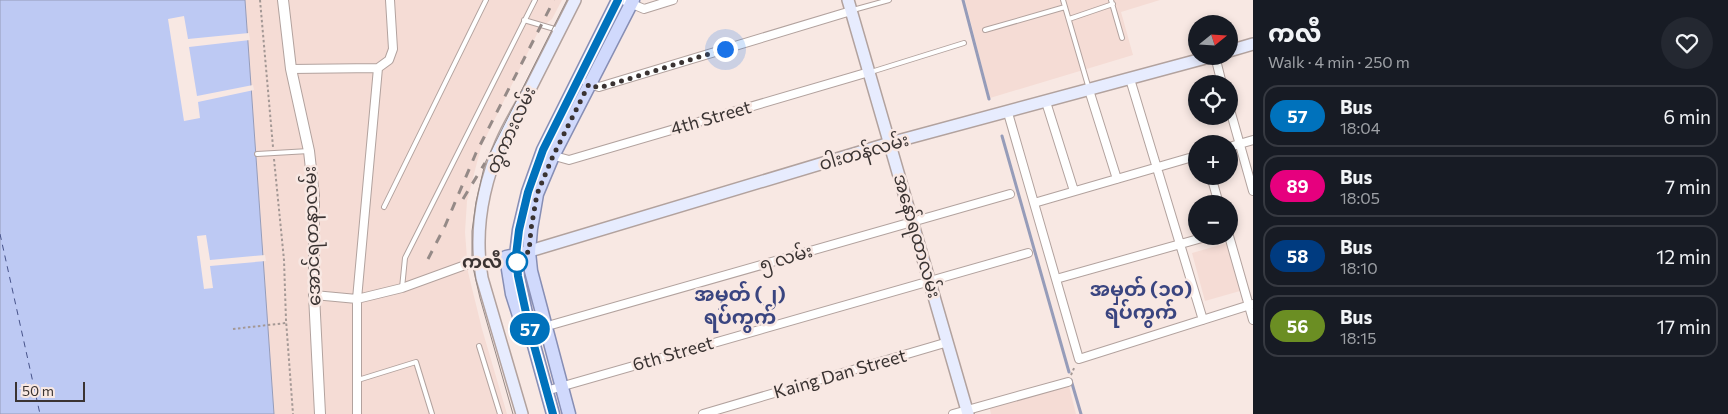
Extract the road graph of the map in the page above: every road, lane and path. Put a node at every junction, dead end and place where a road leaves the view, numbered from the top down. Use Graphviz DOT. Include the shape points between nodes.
graph roads {
  1 [pos="260,0"];
  2 [pos="282,0"];
  3 [pos="390,0"];
  4 [pos="486,0"];
  5 [pos="534,0"];
  6 [pos="575,0"];
  7 [pos="673,0"];
  8 [pos="889,0"];
  9 [pos="1062,0"];
  10 [pos="626,1"];
  11 [pos="1112,2"];
  12 [pos="850,5"];
  13 [pos="1064,7"];
  14 [pos="1069,19"];
  15 [pos="524,20"];
  16 [pos="985,30"];
  17 [pos="560,31"];
  18 [pos="1122,38"];
  19 [pos="964,43"];
  20 [pos="1253,44"];
  21 [pos="1238,48"];
  22 [pos="1188,63"];
  23 [pos="378,68"];
  24 [pos="291,69"];
  25 [pos="869,72"];
  26 [pos="1130,79"];
  27 [pos="584,81"];
  28 [pos="1089,90"];
  29 [pos="1046,102"];
  30 [pos="1008,113"];
  31 [pos="1234,125"];
  32 [pos="1253,140"];
  33 [pos="890,143"];
  34 [pos="1240,144"];
  35 [pos="309,151"];
  36 [pos="274,152"];
  37 [pos="548,153"];
  38 [pos="257,154"];
  39 [pos="1188,158"];
  40 [pos="1157,167"];
  41 [pos="1117,179"];
  42 [pos="1253,191"];
  43 [pos="1074,192"];
  44 [pos="1010,194"];
  45 [pos="1034,203"];
  46 [pos="384,207"];
  47 [pos="913,222"];
  48 [pos="1188,242"];
  49 [pos="1180,244"];
  50 [pos="1232,245"];
  51 [pos="1028,253"];
  52 [pos="517,254"];
  53 [pos="479,260"];
  54 [pos="1056,279"];
  55 [pos="930,281"];
  56 [pos="402,288"];
  57 [pos="314,295"];
  58 [pos="357,298"];
  59 [pos="1251,305"];
  60 [pos="1203,320"];
  61 [pos="1253,320"];
  62 [pos="286,323"];
  63 [pos="544,326"];
  64 [pos="233,329"];
  65 [pos="530,331"];
  66 [pos="948,342"];
  67 [pos="479,346"];
  68 [pos="1079,359"];
  69 [pos="356,380"];
  70 [pos="1068,382"];
  71 [pos="561,386"];
  72 [pos="546,391"];
  73 [pos="968,412"];
  74 [pos="293,414"];
  75 [pos="320,414"];
  76 [pos="356,414"];
  77 [pos="432,414"];
  78 [pos="500,414"];
  79 [pos="522,414"];
  80 [pos="546,414"];
  81 [pos="553,414"];
  82 [pos="569,414"];
  83 [pos="703,414"];
  84 [pos="954,414"];
  1 -- 36 [label="path"];
  2 -- 24 [label="street, အောင်ရတနာလမ်း"];
  3 -- 23 [label="street" via="393,49 389,60"];
  4 -- 46 [label="lane"];
  5 -- 15 [label="lane"];
  6 -- 17 [label="main road, တွဲကားလမ်း"];
  7 -- 10 [label="street" via="644,9"];
  8 -- 12 [label="lane"];
  9 -- 13 [label="lane"];
  10 -- 27 [label="main road"];
  11 -- 14 [label="lane"];
  11 -- 18 [label="lane"];
  12 -- 25 [label="main road, အနော်ရထာလမ်း"];
  12 -- 27 [label="street" via="599,88"];
  13 -- 14 [label="lane"];
  13 -- 16 [label="lane"];
  14 -- 28 [label="lane"];
  15 -- 17 [label="lane"];
  15 -- 56 [label="lane" via="405,258"];
  17 -- 53 [label="main road, တွဲကားလမ်း" via="501,143 482,207"];
  19 -- 25 [label="lane"];
  20 -- 21 [label="main road"];
  22 -- 26 [label="main road, ဝါးတန်လမ်း"];
  23 -- 24 [label="street"];
  23 -- 58 [label="street"];
  24 -- 35 [label="street, အောင်ရတနာလမ်း"];
  25 -- 33 [label="main road, အနော်ရထာလမ်း"];
  25 -- 37 [label="street, 4th Street" via="569,160"];
  26 -- 28 [label="main road, ဝါးတန်လမ်း"];
  26 -- 40 [label="street"];
  27 -- 37 [label="main road"];
  28 -- 29 [label="main road, ဝါးတန်လမ်း"];
  28 -- 41 [label="street"];
  29 -- 30 [label="main road, ဝါးတန်လမ်း"];
  29 -- 43 [label="street"];
  30 -- 33 [label="main road, ဝါးတန်လမ်း"];
  30 -- 45 [label="street"];
  31 -- 34 [label="street"];
  32 -- 34 [label="street"];
  33 -- 47 [label="main road, အနော်ရထာလမ်း"];
  33 -- 52 [label="main road, ဝါးတန်လမ်း"];
  34 -- 42 [label="street"];
  35 -- 36 [label="lane"];
  35 -- 57 [label="street, အောင်ရတနာလမ်း" via="314,196"];
  36 -- 38 [label="lane"];
  36 -- 74 [label="path"];
  37 -- 52 [label="main road" via="528,192"];
  39 -- 40 [label="street"];
  40 -- 41 [label="street"];
  40 -- 49 [label="street"];
  41 -- 43 [label="street"];
  43 -- 45 [label="street"];
  44 -- 47 [label="street, ၅ လမ်း"];
  45 -- 54 [label="street"];
  47 -- 55 [label="main road, အနော်ရထာလမ်း"];
  47 -- 63 [label="street, ၅ လမ်း"];
  48 -- 49 [label="street"];
  49 -- 54 [label="street"];
  49 -- 60 [label="street"];
  50 -- 59 [label="street"];
  51 -- 55 [label="street, 6th Street"];
  52 -- 63 [label="main road" via="530,272"];
  52 -- 65 [label="main road" via="518,276"];
  52 -- 80 [label="main road" via="512,294"];
  53 -- 56 [label="street"];
  53 -- 79 [label="main road, တွဲကားလမ်း"];
  54 -- 68 [label="street"];
  55 -- 66 [label="main road, အနော်ရထာလမ်း"];
  55 -- 71 [label="street, 6th Street"];
  56 -- 58 [label="street"];
  57 -- 58 [label="street"];
  57 -- 75 [label="street, အောင်ရတနာလမ်း"];
  58 -- 69 [label="street"];
  59 -- 60 [label="street"];
  59 -- 61 [label="street"];
  60 -- 68 [label="street"];
  62 -- 64 [label="path"];
  63 -- 65 [label="street, ၅ လမ်း"];
  63 -- 71 [label="main road"];
  65 -- 72 [label="main road"];
  66 -- 73 [label="main road, အနော်ရထာလမ်း"];
  66 -- 83 [label="street, Kaing Dan Street"];
  67 -- 78 [label="lane"];
  68 -- 70 [label="path"];
  69 -- 76 [label="street"];
  69 -- 77 [label="lane" via="416,362"];
  70 -- 73 [label="street"];
  71 -- 72 [label="street, 6th Street"];
  71 -- 82 [label="main road"];
  72 -- 81 [label="main road"];
  73 -- 84 [label="street"];
}
